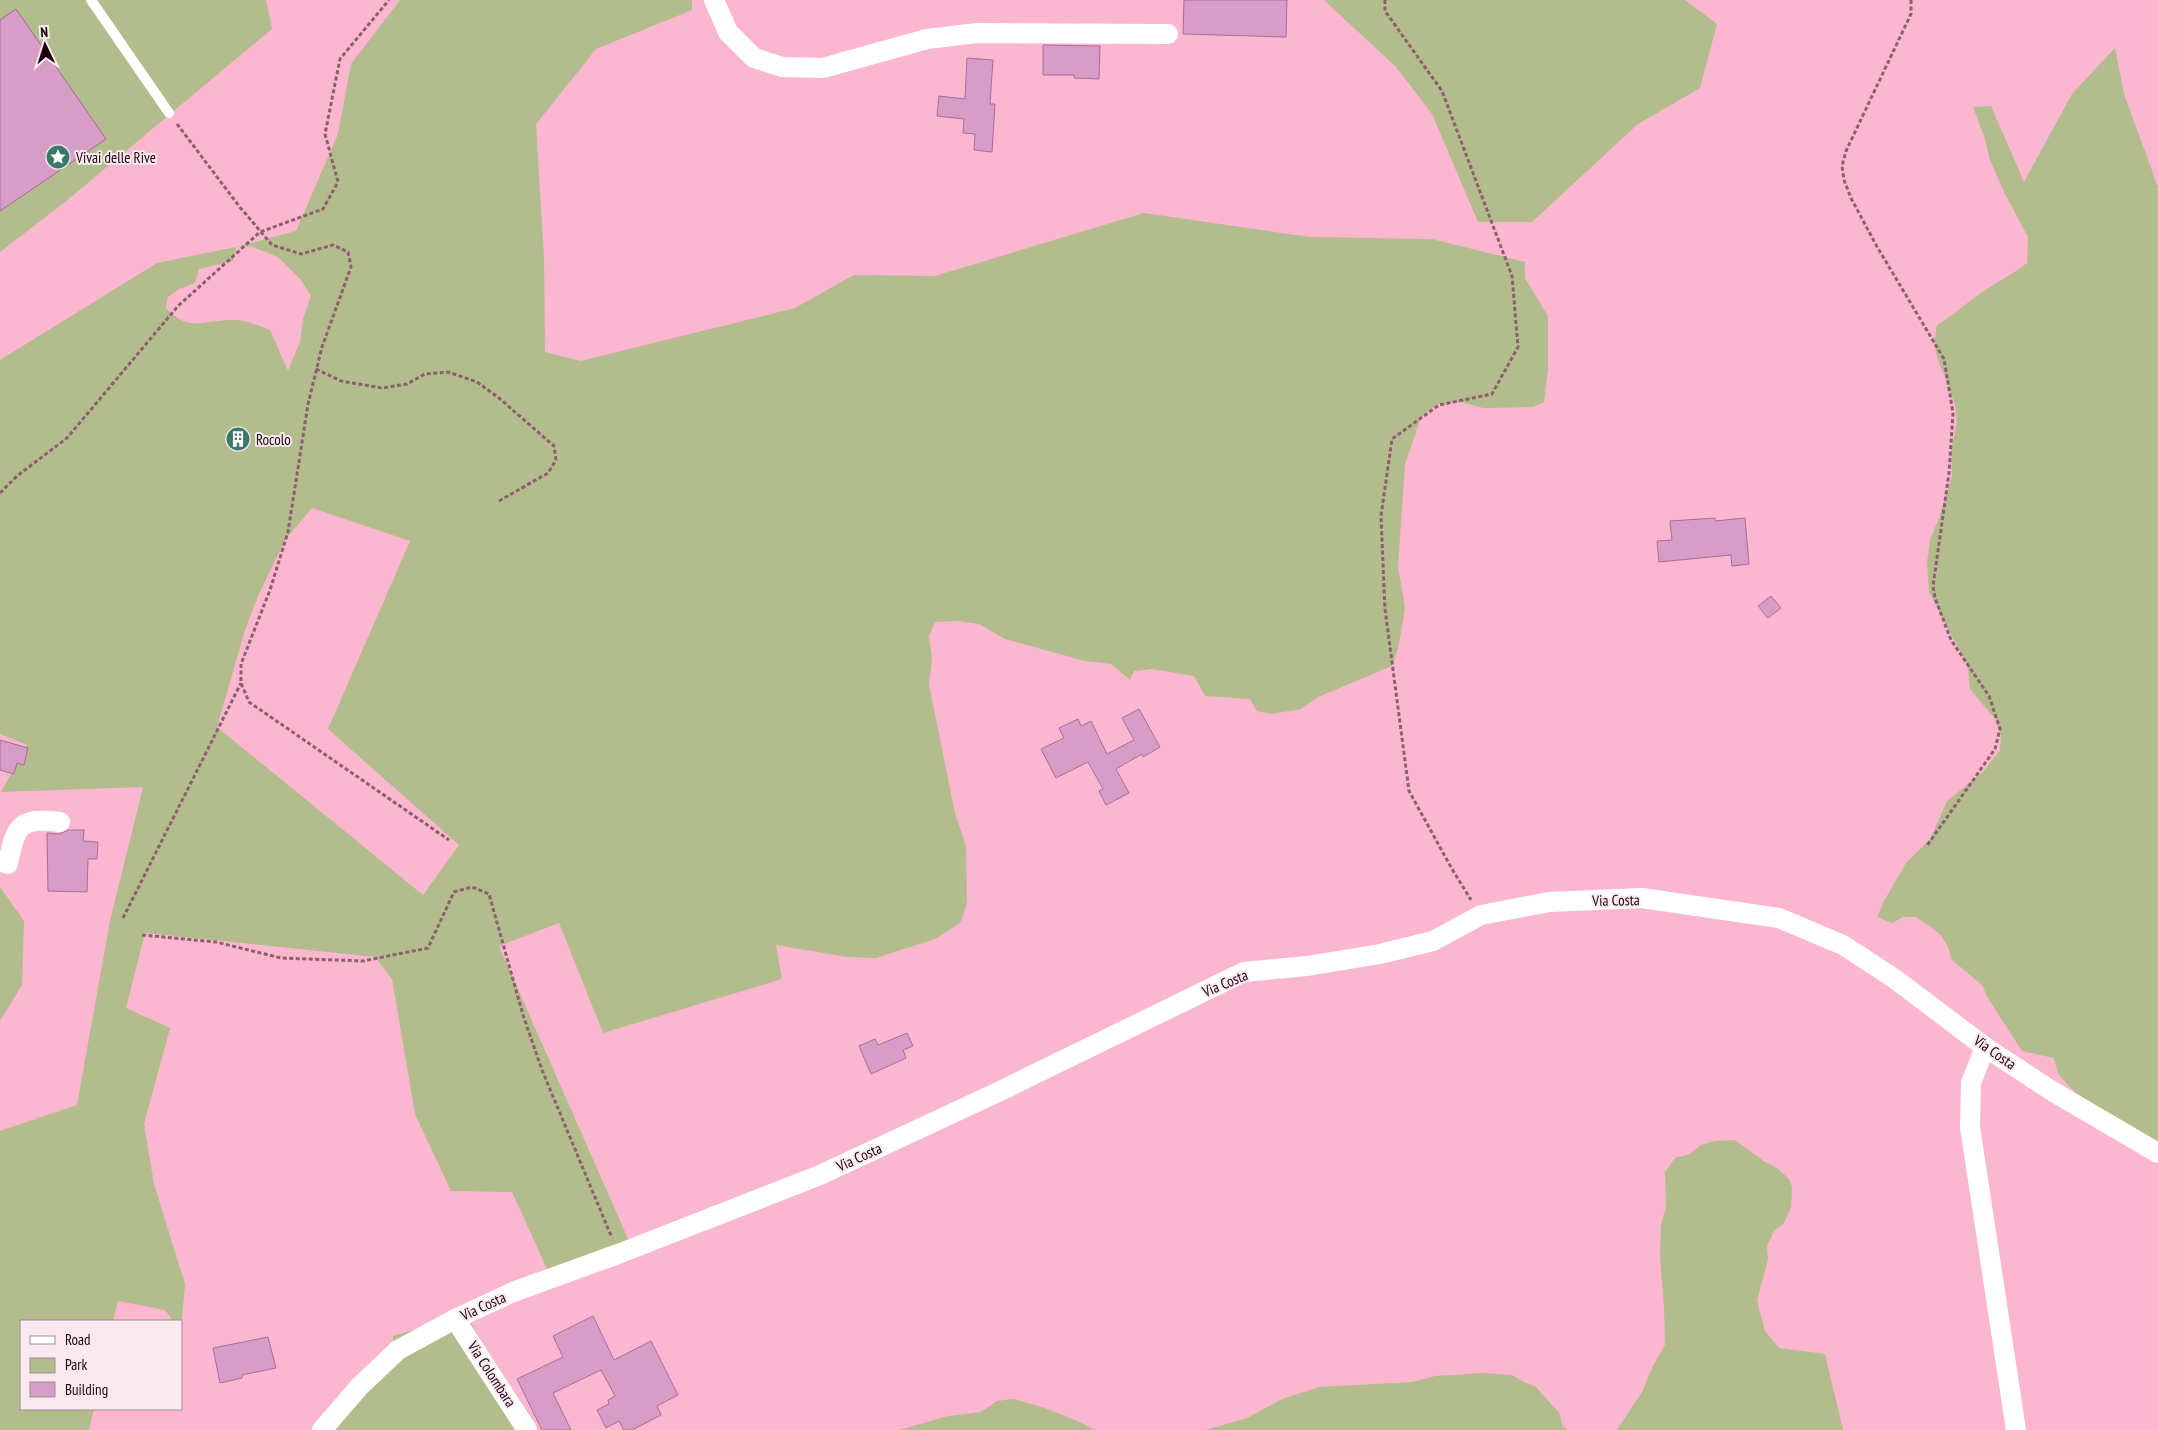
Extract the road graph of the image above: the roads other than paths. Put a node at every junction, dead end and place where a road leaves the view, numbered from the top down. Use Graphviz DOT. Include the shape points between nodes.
graph roads {
  1 [pos="91,0"];
  2 [pos="714,0"];
  3 [pos="1168,34"];
  4 [pos="169,113"];
  5 [pos="60,822"];
  6 [pos="0,862"];
  7 [pos="1985,1046"];
  8 [pos="2158,1153"];
  9 [pos="455,1319"];
  10 [pos="322,1430"];
  11 [pos="527,1430"];
  12 [pos="2016,1430"];
  1 -- 4 [label="lane"];
  2 -- 3 [label="street" via="728,32 754,58 782,67 823,68 927,39 977,34"];
  5 -- 6 [label="street" via="37,819 24,823 13,839 8,864"];
  7 -- 8 [label="street, Via Costa" via="2052,1091"];
  7 -- 9 [label="street, Via Costa" via="1843,945 1779,918 1642,898 1549,902 1481,915 1433,941 1380,954 1244,972 820,1175 513,1292"];
  7 -- 12 [label="street" via="1971,1082 1970,1127"];
  9 -- 10 [label="street, Via Costa" via="398,1350 360,1386"];
  9 -- 11 [label="street, Via Colombara"];
}
